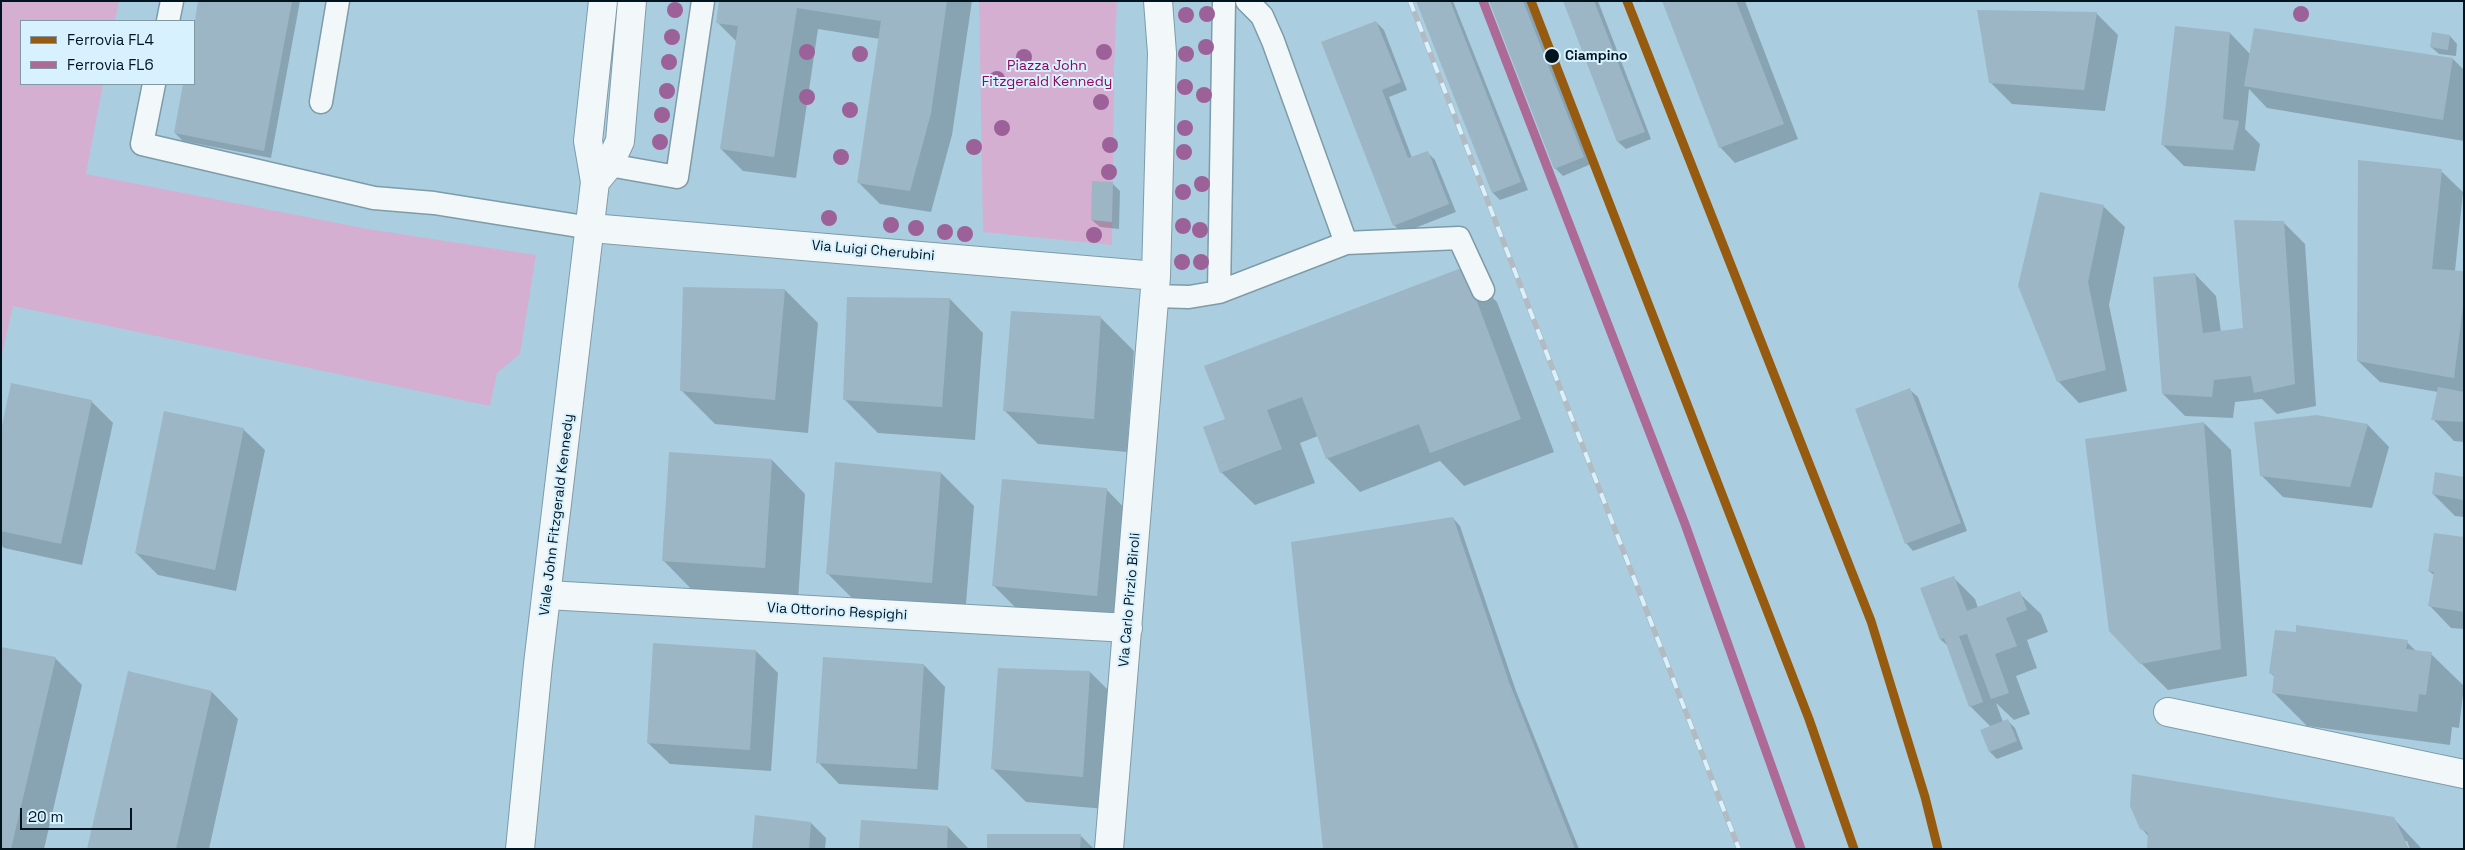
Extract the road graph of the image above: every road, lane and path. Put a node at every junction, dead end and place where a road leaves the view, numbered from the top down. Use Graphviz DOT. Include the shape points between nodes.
graph roads {
  1 [pos="172,1"];
  2 [pos="338,1"];
  3 [pos="603,1"];
  4 [pos="702,1"];
  5 [pos="1158,1"];
  6 [pos="1224,1"];
  7 [pos="1247,1"];
  8 [pos="626,2"];
  9 [pos="168,20"];
  10 [pos="154,85"];
  11 [pos="321,102"];
  12 [pos="602,174"];
  13 [pos="590,228"];
  14 [pos="1346,243"];
  15 [pos="1155,286"];
  16 [pos="1483,290"];
  17 [pos="1219,292"];
  18 [pos="547,595"];
  19 [pos="1128,628"];
  20 [pos="2168,712"];
  21 [pos="2464,774"];
  22 [pos="520,849"];
  23 [pos="1109,849"];
  1 -- 9 [label="lane"];
  2 -- 11 [label="lane"];
  3 -- 12 [label="street, Viale John Fitzgerald Kennedy" via="588,141"];
  4 -- 12 [label="lane" via="677,177"];
  5 -- 15 [label="street" via="1162,53"];
  6 -- 17 [label="lane"];
  7 -- 14 [label="lane" via="1262,16 1273,41"];
  8 -- 12 [label="street, Viale John Fitzgerald Kennedy" via="620,141"];
  10 -- 13 [label="lane" via="142,144 374,198 434,203"];
  12 -- 13 [label="street, Viale John Fitzgerald Kennedy"];
  13 -- 15 [label="street, Via Luigi Cherubini"];
  13 -- 18 [label="street, Viale John Fitzgerald Kennedy"];
  14 -- 16 [label="lane" via="1458,238"];
  14 -- 17 [label="lane"];
  15 -- 17 [label="lane" via="1189,297"];
  15 -- 19 [label="street, Via Carlo Pirzio Biroli"];
  18 -- 19 [label="street, Via Ottorino Respighi"];
  18 -- 22 [label="street, Viale John Fitzgerald Kennedy"];
  19 -- 23 [label="street, Via Carlo Pirzio Biroli"];
  20 -- 21 [label="street"];
}
